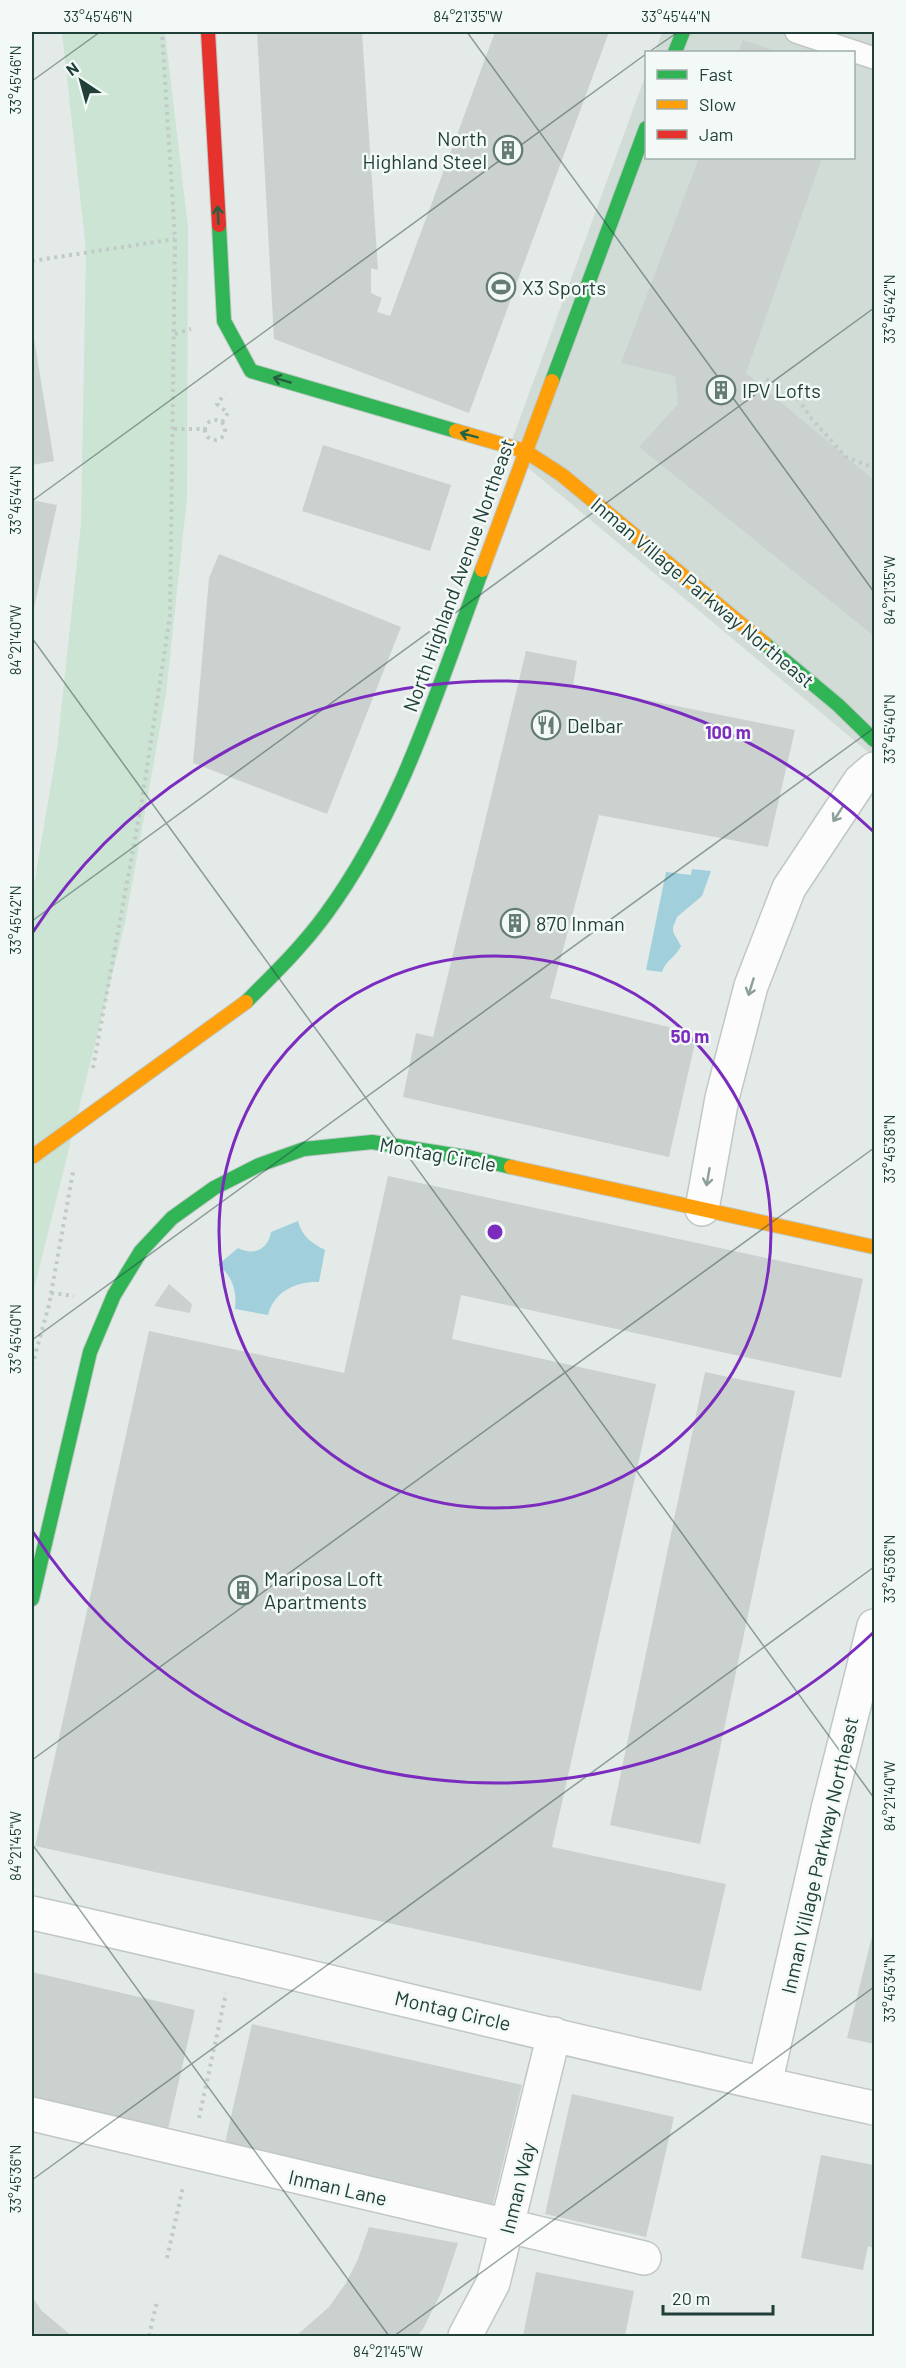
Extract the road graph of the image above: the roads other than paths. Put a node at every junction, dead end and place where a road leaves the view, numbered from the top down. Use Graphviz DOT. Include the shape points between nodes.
graph roads {
  1 [pos="208,32"];
  2 [pos="683,32"];
  3 [pos="796,32"];
  4 [pos="675,51"];
  5 [pos="853,51"];
  6 [pos="855,52"];
  7 [pos="874,58"];
  8 [pos="645,131"];
  9 [pos="525,451"];
  10 [pos="874,740"];
  11 [pos="874,769"];
  12 [pos="32,1157"];
  13 [pos="702,1209"];
  14 [pos="874,1247"];
  15 [pos="32,1599"];
  16 [pos="874,1626"];
  17 [pos="32,1913"];
  18 [pos="554,2034"];
  19 [pos="765,2084"];
  20 [pos="874,2108"];
  21 [pos="32,2114"];
  22 [pos="508,2227"];
  23 [pos="644,2258"];
  24 [pos="465,2337"];
  9 -- 1 [label="street, Inman Village Parkway Northeast, one-way" via="251,371 224,321"];
  2 -- 4 [label="street"];
  3 -- 5 [label="lane"];
  6 -- 7 [label="lane"];
  8 -- 9 [label="street, North Highland Avenue Northeast"];
  9 -- 10 [label="street, Inman Village Parkway Northeast" via="571,482 838,705"];
  9 -- 12 [label="street, North Highland Avenue Northeast, bridge" via="413,754 388,813 357,868 310,935 246,1002"];
  11 -- 13 [label="street, one-way" via="860,781 789,888 751,986 722,1098"];
  13 -- 14 [label="street, Montag Circle"];
  13 -- 15 [label="street, Montag Circle" via="472,1158 372,1142 304,1149 259,1165 214,1188 172,1218 141,1251 114,1295 90,1352"];
  16 -- 19 [label="street, Inman Village Parkway Northeast"];
  17 -- 18 [label="street, Montag Circle"];
  18 -- 19 [label="street, Montag Circle"];
  18 -- 22 [label="street, Inman Way"];
  19 -- 20 [label="street, Montag Circle"];
  21 -- 22 [label="street, Inman Lane"];
  22 -- 23 [label="street, Inman Lane"];
  22 -- 24 [label="street, Inman Way" via="493,2283"];
}
